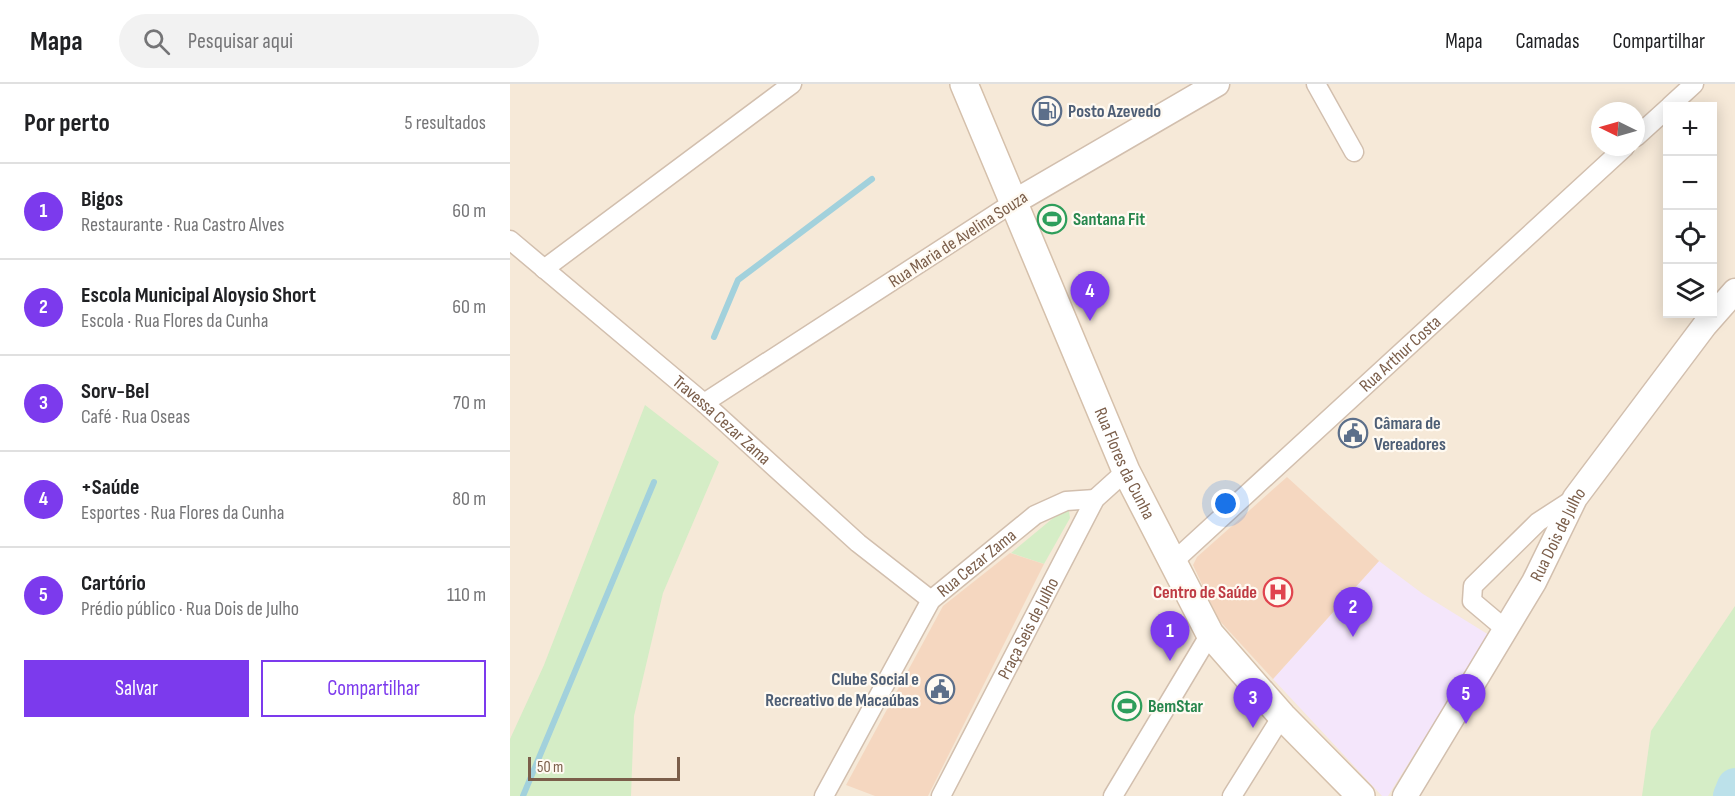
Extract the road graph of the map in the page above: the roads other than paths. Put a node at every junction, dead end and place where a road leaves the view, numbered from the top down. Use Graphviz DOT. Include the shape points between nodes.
graph roads {
  1 [pos="792,84"];
  2 [pos="964,84"];
  3 [pos="1216,84"];
  4 [pos="1316,84"];
  5 [pos="1694,84"];
  6 [pos="1674,102"];
  7 [pos="1663,112"];
  8 [pos="1645,129"];
  9 [pos="1354,152"];
  10 [pos="1616,156"];
  11 [pos="1014,202"];
  12 [pos="510,240"];
  13 [pos="544,269"];
  14 [pos="1735,291"];
  15 [pos="704,403"];
  16 [pos="1126,471"];
  17 [pos="1575,498"];
  18 [pos="1095,499"];
  19 [pos="1173,562"];
  20 [pos="931,600"];
  21 [pos="1504,628"];
  22 [pos="1210,634"];
  23 [pos="1282,716"];
  24 [pos="829,794"];
  25 [pos="941,796"];
  26 [pos="1113,796"];
  27 [pos="1232,796"];
  28 [pos="1361,796"];
  29 [pos="1405,796"];
  1 -- 13 [label="street"];
  2 -- 11 [label="main road, Rua Flores da Cunha"];
  3 -- 11 [label="street, Rua Maria de Avelina Souza"];
  4 -- 9 [label="street"];
  5 -- 6 [label="street"];
  7 -- 8 [label="street"];
  10 -- 19 [label="street, Rua Arthur Costa"];
  11 -- 15 [label="street, Rua Maria de Avelina Souza"];
  11 -- 16 [label="main road, Rua Flores da Cunha"];
  12 -- 13 [label="street, Travessa Cezar Zama"];
  13 -- 15 [label="street, Travessa Cezar Zama"];
  14 -- 17 [label="street, Rua Dois de Julho"];
  15 -- 20 [label="street, Travessa Cezar Zama" via="858,543"];
  16 -- 18 [label="street, Praça Seis de Julho"];
  16 -- 19 [label="main road, Rua Flores da Cunha"];
  17 -- 21 [label="street, Rua Dois de Julho" via="1534,582"];
  17 -- 21 [label="street" via="1538,522 1473,586 1472,601"];
  18 -- 20 [label="street, Rua Cezar Zama" via="1066,501 1035,514"];
  18 -- 25 [label="street, Praça Seis de Julho"];
  19 -- 22 [label="main road, Rua Flores da Cunha"];
  20 -- 24 [label="street, Rua Cezar Zama"];
  21 -- 29 [label="street, Rua Dois de Julho"];
  22 -- 23 [label="main road, Rua Flores da Cunha"];
  22 -- 26 [label="street"];
  23 -- 27 [label="street"];
  23 -- 28 [label="main road, Rua Flores da Cunha"];
}
